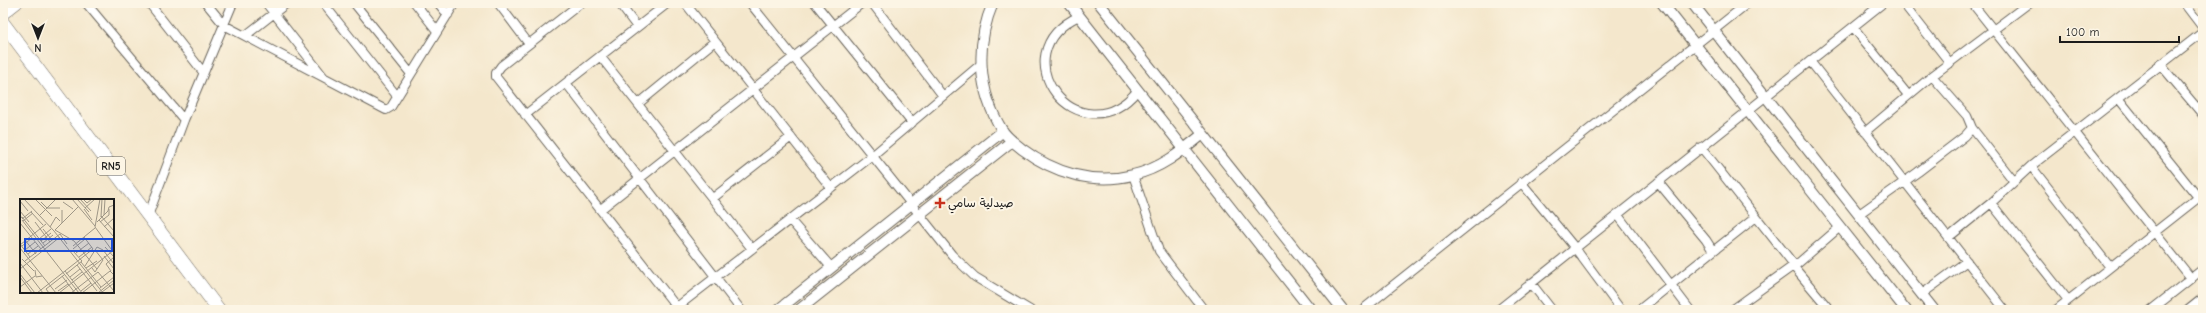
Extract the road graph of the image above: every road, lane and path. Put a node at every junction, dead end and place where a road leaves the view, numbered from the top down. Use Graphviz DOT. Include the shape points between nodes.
graph roads {
  1 [pos="17,3"];
  2 [pos="86,3"];
  3 [pos="149,3"];
  4 [pos="206,3"];
  5 [pos="233,3"];
  6 [pos="266,3"];
  7 [pos="287,3"];
  8 [pos="323,3"];
  9 [pos="354,3"];
  10 [pos="415,3"];
  11 [pos="438,3"];
  12 [pos="455,3"];
  13 [pos="498,3"];
  14 [pos="581,3"];
  15 [pos="619,3"];
  16 [pos="668,3"];
  17 [pos="685,3"];
  18 [pos="750,3"];
  19 [pos="815,3"];
  20 [pos="862,3"];
  21 [pos="872,3"];
  22 [pos="993,3"];
  23 [pos="1069,3"];
  24 [pos="1100,3"];
  25 [pos="1662,3"];
  26 [pos="1692,3"];
  27 [pos="1748,3"];
  28 [pos="1883,3"];
  29 [pos="1903,3"];
  30 [pos="1972,3"];
  31 [pos="2029,3"];
  32 [pos="2184,3"];
  33 [pos="3,14"];
  34 [pos="274,14"];
  35 [pos="448,14"];
  36 [pos="1079,16"];
  37 [pos="3,23"];
  38 [pos="224,25"];
  39 [pos="833,26"];
  40 [pos="637,27"];
  41 [pos="1852,27"];
  42 [pos="2203,28"];
  43 [pos="1714,30"];
  44 [pos="1994,31"];
  45 [pos="437,32"];
  46 [pos="2203,32"];
  47 [pos="245,36"];
  48 [pos="715,42"];
  49 [pos="529,44"];
  50 [pos="1694,45"];
  51 [pos="600,56"];
  52 [pos="793,58"];
  53 [pos="1810,61"];
  54 [pos="1950,63"];
  55 [pos="981,64"];
  56 [pos="2160,64"];
  57 [pos="203,72"];
  58 [pos="411,74"];
  59 [pos="1932,76"];
  60 [pos="325,78"];
  61 [pos="566,83"];
  62 [pos="752,89"];
  63 [pos="1137,91"];
  64 [pos="1908,95"];
  65 [pos="397,96"];
  66 [pos="943,96"];
  67 [pos="1766,96"];
  68 [pos="2118,98"];
  69 [pos="638,104"];
  70 [pos="1747,111"];
  71 [pos="2203,114"];
  72 [pos="525,115"];
  73 [pos="184,120"];
  74 [pos="912,123"];
  75 [pos="1972,128"];
  76 [pos="1003,131"];
  77 [pos="1865,132"];
  78 [pos="2076,132"];
  79 [pos="1203,134"];
  80 [pos="791,137"];
  81 [pos="1012,140"];
  82 [pos="1702,147"];
  83 [pos="675,150"];
  84 [pos="1184,150"];
  85 [pos="872,156"];
  86 [pos="2031,166"];
  87 [pos="1133,175"];
  88 [pos="640,178"];
  89 [pos="2013,180"];
  90 [pos="1904,181"];
  91 [pos="1521,182"];
  92 [pos="1658,182"];
  93 [pos="831,188"];
  94 [pos="2201,196"];
  95 [pos="713,198"];
  96 [pos="1991,203"];
  97 [pos="910,205"];
  98 [pos="601,209"];
  99 [pos="1617,214"];
  100 [pos="1859,214"];
  101 [pos="919,215"];
  102 [pos="148,216"];
  103 [pos="1756,217"];
  104 [pos="790,220"];
  105 [pos="1840,227"];
  106 [pos="2155,231"];
  107 [pos="1949,238"];
  108 [pos="1575,248"];
  109 [pos="752,249"];
  110 [pos="1713,251"];
  111 [pos="1967,261"];
  112 [pos="1794,266"];
  113 [pos="831,267"];
  114 [pos="2110,267"];
  115 [pos="2203,269"];
  116 [pos="716,277"];
  117 [pos="2191,278"];
  118 [pos="1531,283"];
  119 [pos="1670,284"];
  120 [pos="1922,294"];
  121 [pos="2203,298"];
  122 [pos="2068,300"];
  123 [pos="678,309"];
  124 [pos="1904,309"];
  125 [pos="219,310"];
  126 [pos="741,310"];
  127 [pos="778,310"];
  128 [pos="799,310"];
  129 [pos="1030,310"];
  130 [pos="1204,310"];
  131 [pos="1311,310"];
  132 [pos="1343,310"];
  133 [pos="1362,310"];
  134 [pos="1498,310"];
  135 [pos="1552,310"];
  136 [pos="1621,310"];
  137 [pos="1639,310"];
  138 [pos="1690,310"];
  139 [pos="1732,310"];
  140 [pos="1830,310"];
  141 [pos="1934,310"];
  142 [pos="2005,310"];
  143 [pos="2056,310"];
  144 [pos="2151,310"];
  145 [pos="2188,310"];
  1 -- 33 [label="main road"];
  2 -- 73 [label="street"];
  3 -- 57 [label="street"];
  4 -- 38 [label="street"];
  5 -- 38 [label="street"];
  6 -- 34 [label="street"];
  7 -- 34 [label="street"];
  8 -- 65 [label="street"];
  9 -- 58 [label="street"];
  10 -- 45 [label="street"];
  11 -- 35 [label="street"];
  12 -- 35 [label="street"];
  13 -- 49 [label="street"];
  14 -- 49 [label="street"];
  15 -- 40 [label="street"];
  16 -- 40 [label="street"];
  17 -- 48 [label="street"];
  18 -- 52 [label="street"];
  19 -- 39 [label="street"];
  20 -- 39 [label="street"];
  21 -- 66 [label="street"];
  22 -- 55 [label="street" via="983,32"];
  23 -- 36 [label="street"];
  24 -- 79 [label="street"];
  25 -- 50 [label="street"];
  26 -- 43 [label="street"];
  27 -- 43 [label="street"];
  28 -- 41 [label="street"];
  29 -- 54 [label="street"];
  30 -- 44 [label="street"];
  31 -- 44 [label="street"];
  32 -- 42 [label="street"];
  34 -- 47 [label="street"];
  34 -- 60 [label="street"];
  35 -- 45 [label="street"];
  36 -- 63 [label="street"];
  36 -- 63 [label="street" via="1059,28 1047,49 1045,72 1055,94 1074,109 1097,114 1120,107"];
  37 -- 102 [label="main road, RN5"];
  38 -- 47 [label="street"];
  38 -- 57 [label="street"];
  39 -- 52 [label="street"];
  39 -- 74 [label="street"];
  40 -- 51 [label="street"];
  41 -- 53 [label="street"];
  41 -- 64 [label="street"];
  43 -- 50 [label="street"];
  43 -- 67 [label="street"];
  44 -- 54 [label="street"];
  44 -- 78 [label="street"];
  45 -- 58 [label="street"];
  46 -- 56 [label="street"];
  47 -- 60 [label="street"];
  48 -- 62 [label="street"];
  48 -- 69 [label="street"];
  49 -- 72 [label="street" via="501,66 496,75"];
  50 -- 70 [label="street"];
  50 -- 91 [label="street"];
  51 -- 61 [label="street"];
  51 -- 69 [label="street"];
  52 -- 62 [label="street"];
  52 -- 85 [label="street"];
  53 -- 67 [label="street"];
  53 -- 77 [label="street"];
  54 -- 59 [label="street"];
  55 -- 66 [label="street"];
  55 -- 76 [label="street" via="987,96"];
  56 -- 68 [label="street"];
  56 -- 71 [label="street"];
  57 -- 73 [label="street"];
  58 -- 65 [label="street"];
  59 -- 64 [label="street"];
  59 -- 75 [label="street" via="1971,121"];
  60 -- 65 [label="street" via="386,110 391,107"];
  61 -- 72 [label="street"];
  61 -- 88 [label="street"];
  62 -- 80 [label="street"];
  62 -- 83 [label="street"];
  63 -- 84 [label="street"];
  64 -- 77 [label="street"];
  66 -- 74 [label="street"];
  67 -- 70 [label="street"];
  67 -- 100 [label="street"];
  68 -- 78 [label="street"];
  68 -- 94 [label="street"];
  69 -- 83 [label="street"];
  70 -- 82 [label="street"];
  70 -- 105 [label="street"];
  72 -- 98 [label="street"];
  73 -- 102 [label="street"];
  74 -- 85 [label="street"];
  75 -- 89 [label="street"];
  75 -- 90 [label="street" via="1965,136"];
  76 -- 81 [label="street"];
  76 -- 97 [label="street"];
  77 -- 90 [label="street"];
  78 -- 86 [label="street"];
  78 -- 106 [label="street"];
  79 -- 84 [label="street"];
  79 -- 132 [label="street"];
  80 -- 93 [label="street"];
  80 -- 95 [label="street"];
  81 -- 87 [label="street" via="1051,167 1071,174 1105,178"];
  81 -- 101 [label="street"];
  82 -- 92 [label="street"];
  82 -- 103 [label="street"];
  83 -- 88 [label="street"];
  83 -- 95 [label="street"];
  84 -- 87 [label="street" via="1151,169"];
  84 -- 131 [label="street"];
  85 -- 93 [label="street"];
  85 -- 97 [label="street"];
  86 -- 89 [label="street"];
  86 -- 114 [label="street"];
  87 -- 130 [label="street" via="1158,251"];
  88 -- 98 [label="street"];
  88 -- 116 [label="street"];
  89 -- 96 [label="street"];
  90 -- 100 [label="street"];
  90 -- 107 [label="street"];
  91 -- 108 [label="street"];
  91 -- 133 [label="street"];
  92 -- 99 [label="street"];
  92 -- 110 [label="street"];
  93 -- 104 [label="street"];
  94 -- 106 [label="street"];
  95 -- 109 [label="street"];
  96 -- 107 [label="street"];
  96 -- 122 [label="street"];
  97 -- 101 [label="street"];
  97 -- 113 [label="street"];
  98 -- 123 [label="street"];
  99 -- 108 [label="street"];
  99 -- 119 [label="street"];
  100 -- 120 [label="street"];
  101 -- 128 [label="street"];
  101 -- 129 [label="street" via="964,268 988,286"];
  102 -- 125 [label="main road, RN5"];
  103 -- 110 [label="street"];
  103 -- 112 [label="street"];
  104 -- 109 [label="street"];
  104 -- 113 [label="street"];
  105 -- 112 [label="street"];
  105 -- 124 [label="street"];
  106 -- 114 [label="street"];
  106 -- 117 [label="street"];
  107 -- 111 [label="street"];
  108 -- 118 [label="street"];
  108 -- 136 [label="street"];
  109 -- 116 [label="street"];
  110 -- 119 [label="street"];
  111 -- 120 [label="street"];
  111 -- 142 [label="street"];
  112 -- 139 [label="street"];
  112 -- 140 [label="street"];
  113 -- 127 [label="street"];
  114 -- 122 [label="street"];
  115 -- 117 [label="street"];
  116 -- 123 [label="street"];
  116 -- 126 [label="street"];
  117 -- 144 [label="street"];
  118 -- 134 [label="street"];
  118 -- 135 [label="street"];
  119 -- 137 [label="street"];
  119 -- 138 [label="street"];
  120 -- 141 [label="street"];
  121 -- 145 [label="street"];
  122 -- 143 [label="street"];
}
